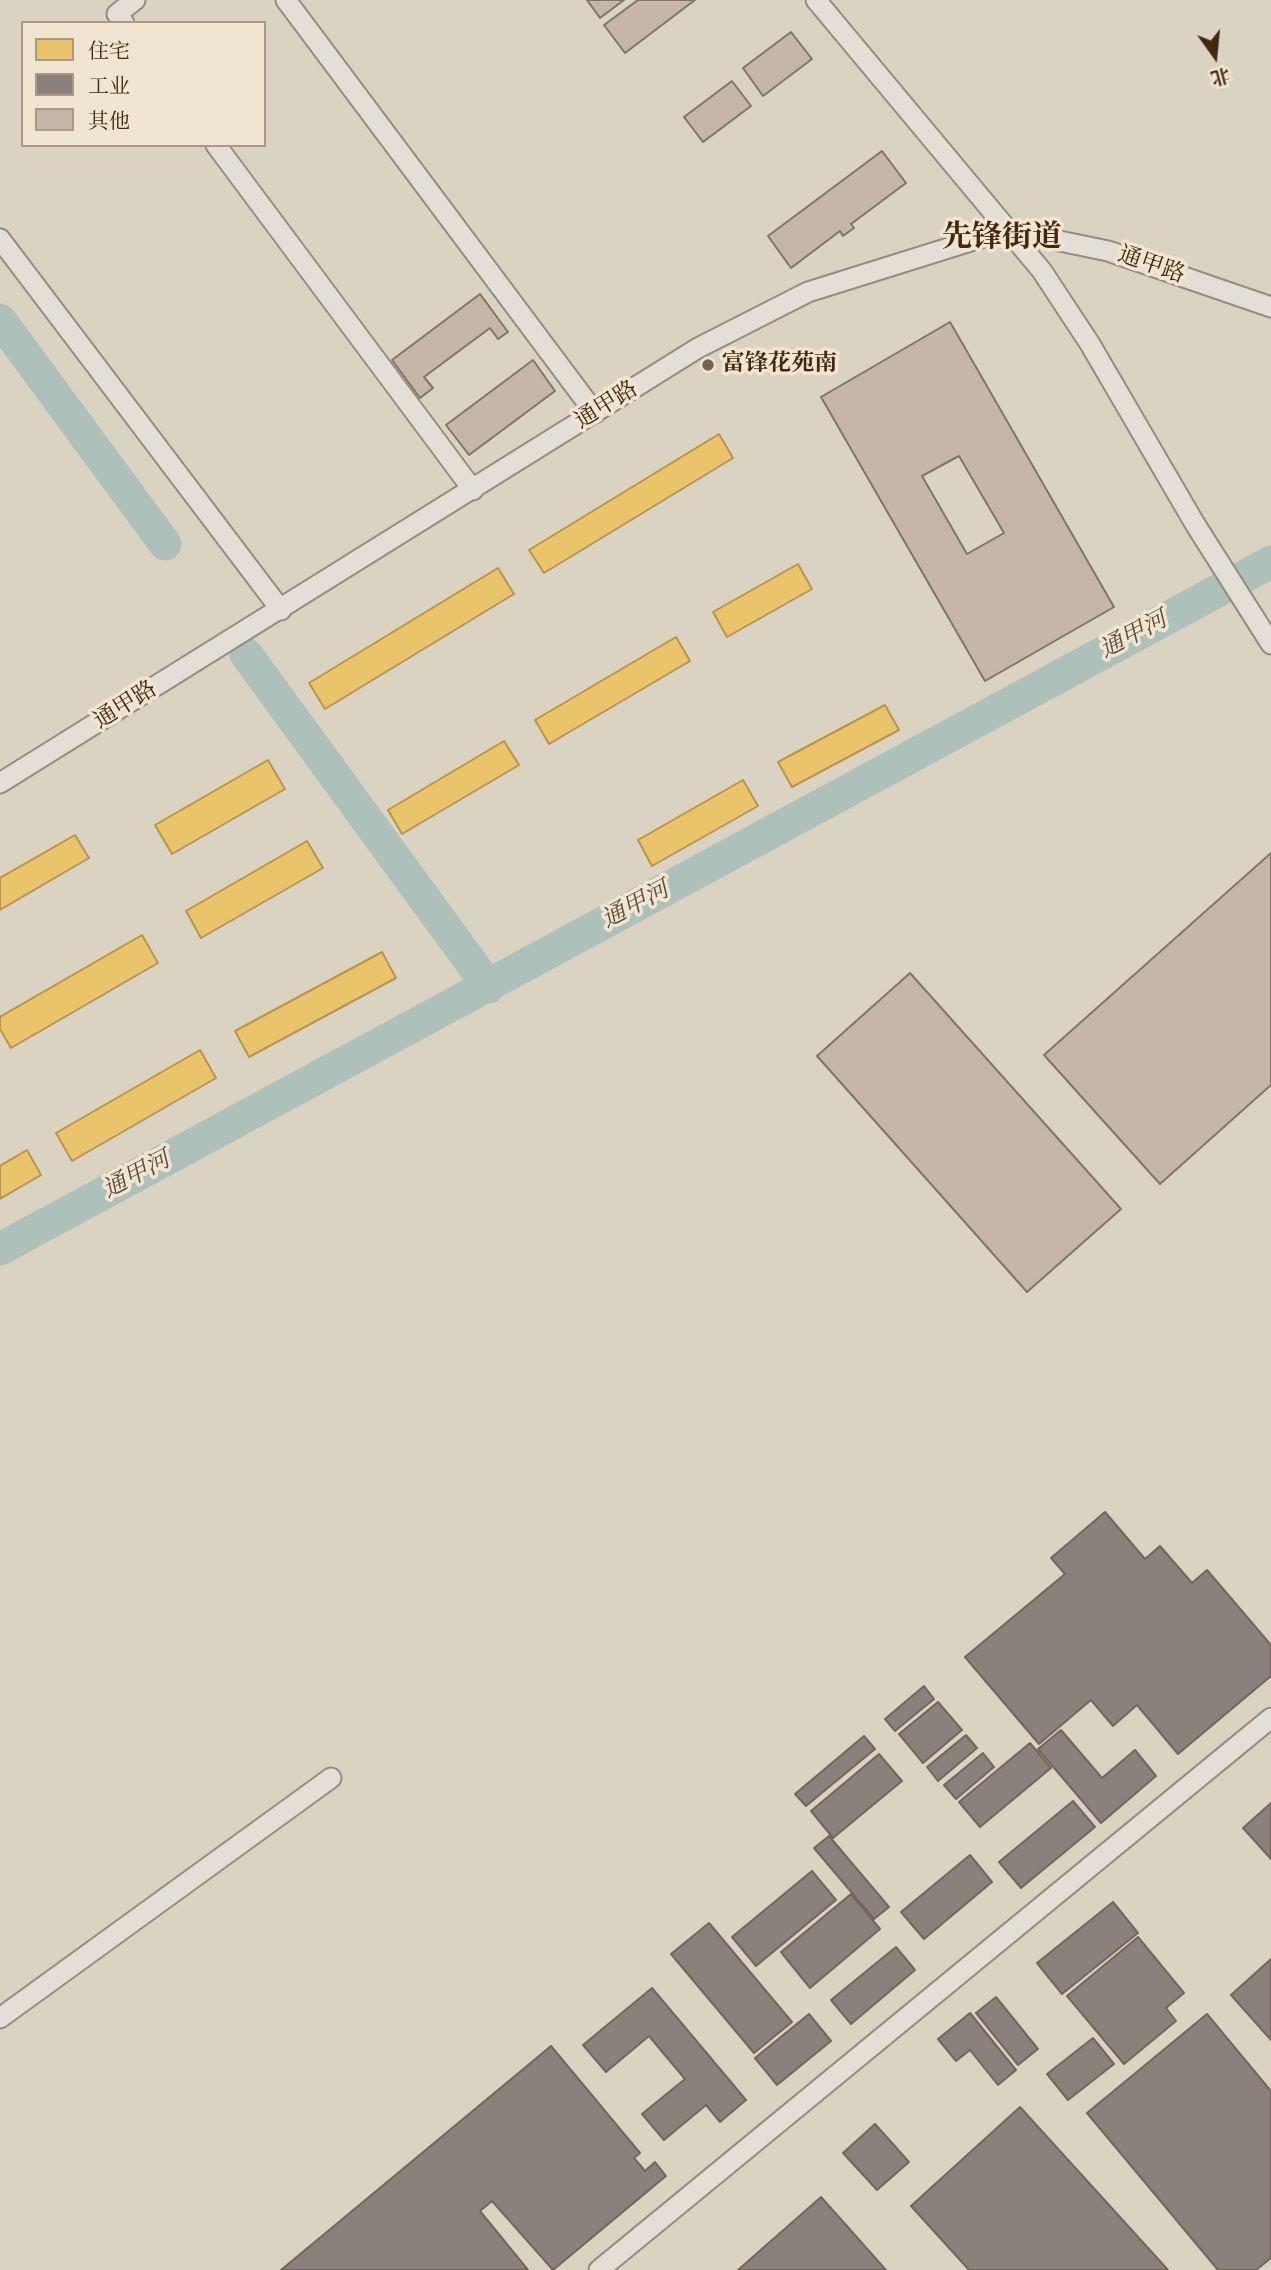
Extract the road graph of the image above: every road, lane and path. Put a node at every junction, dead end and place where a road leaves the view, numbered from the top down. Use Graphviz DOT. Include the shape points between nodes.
graph roads {
  1 [pos="135,0"];
  2 [pos="286,0"];
  3 [pos="816,0"];
  4 [pos="122,21"];
  5 [pos="217,147"];
  6 [pos="1006,230"];
  7 [pos="0,239"];
  8 [pos="1271,307"];
  9 [pos="595,414"];
  10 [pos="473,491"];
  11 [pos="281,610"];
  12 [pos="1271,644"];
  13 [pos="0,783"];
  14 [pos="1271,1718"];
  15 [pos="331,1778"];
  16 [pos="0,2018"];
  17 [pos="599,2270"];
  1 -- 4 [label="street" via="117,14"];
  2 -- 9 [label="street"];
  3 -- 6 [label="street"];
  5 -- 10 [label="street"];
  6 -- 8 [label="street, 通甲路" via="1108,251"];
  6 -- 9 [label="street, 通甲路" via="808,292 698,348"];
  6 -- 12 [label="street" via="1042,271 1090,344"];
  7 -- 11 [label="street"];
  9 -- 10 [label="street, 通甲路"];
  10 -- 11 [label="street, 通甲路"];
  11 -- 13 [label="street, 通甲路"];
  14 -- 17 [label="street"];
  15 -- 16 [label="street"];
}
